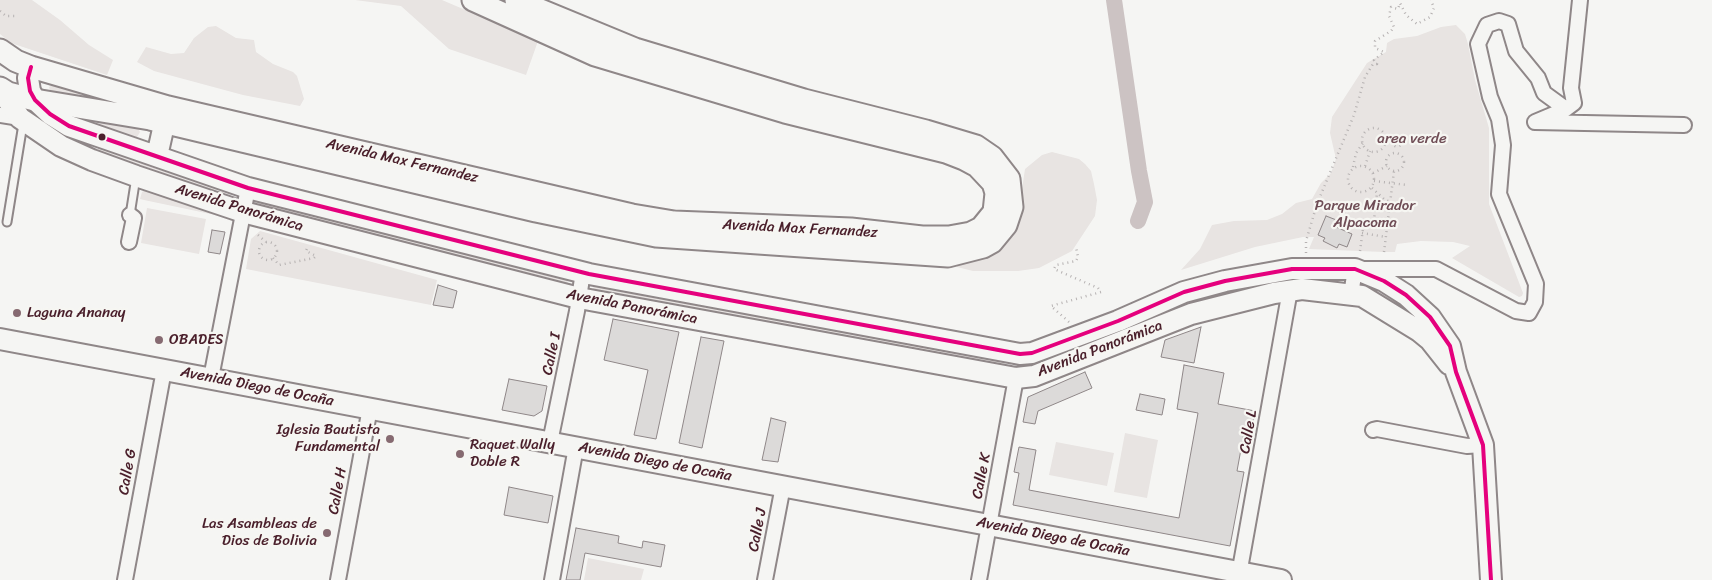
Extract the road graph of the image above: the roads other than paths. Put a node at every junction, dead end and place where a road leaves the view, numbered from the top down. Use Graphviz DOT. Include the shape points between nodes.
graph roads {
  1 [pos="472,0"];
  2 [pos="516,0"];
  3 [pos="1580,0"];
  4 [pos="574,36"];
  5 [pos="1,54"];
  6 [pos="31,67"];
  7 [pos="0,88"];
  8 [pos="35,100"];
  9 [pos="1566,110"];
  10 [pos="0,115"];
  11 [pos="167,115"];
  12 [pos="22,120"];
  13 [pos="1684,125"];
  14 [pos="157,156"];
  15 [pos="136,176"];
  16 [pos="248,188"];
  17 [pos="243,212"];
  18 [pos="130,215"];
  19 [pos="7,222"];
  20 [pos="129,242"];
  21 [pos="1358,260"];
  22 [pos="1292,269"];
  23 [pos="583,272"];
  24 [pos="1290,290"];
  25 [pos="1351,295"];
  26 [pos="579,298"];
  27 [pos="0,339"];
  28 [pos="1020,354"];
  29 [pos="164,370"];
  30 [pos="1456,372"];
  31 [pos="211,378"];
  32 [pos="1016,378"];
  33 [pos="370,408"];
  34 [pos="1373,430"];
  35 [pos="550,442"];
  36 [pos="1483,445"];
  37 [pos="576,447"];
  38 [pos="783,486"];
  39 [pos="989,525"];
  40 [pos="1239,576"];
  41 [pos="125,580"];
  42 [pos="338,580"];
  43 [pos="552,580"];
  44 [pos="765,580"];
  45 [pos="979,580"];
  46 [pos="1281,580"];
  47 [pos="1490,580"];
  1 -- 4 [label="main road, Avenida Max Fernandez"];
  2 -- 4 [label="main road, Avenida Max Fernandez"];
  3 -- 9 [label="street" via="1571,88 1574,102"];
  4 -- 11 [label="main road, Avenida Max Fernandez" via="595,55 785,112 884,128 946,152 977,166 990,178 996,193 994,212 989,220 971,233 931,237 704,224 657,228 632,216"];
  5 -- 6 [label="main road"];
  6 -- 8 [label="main road" via="28,78"];
  6 -- 11 [label="main road, Avenida Max Fernandez"];
  7 -- 8 [label="main road, Avenida Panorámica"];
  7 -- 12 [label="main road, Avenida Panorámica"];
  8 -- 11 [label="main road, Avenida Max Fernandez"];
  8 -- 14 [label="main road, Avenida Panorámica" via="69,126"];
  9 -- 13 [label="street" via="1535,122"];
  9 -- 21 [label="street" via="1544,93 1538,78 1516,51 1508,24 1499,21 1487,25 1478,44 1503,145 1499,194 1536,284 1535,302 1529,313 1516,311 1436,269"];
  10 -- 12 [label="street"];
  11 -- 14 [label="main road"];
  12 -- 15 [label="main road, Avenida Panorámica" via="61,146"];
  12 -- 19 [label="lane"];
  14 -- 16 [label="main road, Avenida Panorámica"];
  15 -- 17 [label="main road, Avenida Panorámica"];
  15 -- 18 [label="lane"];
  16 -- 17 [label="street"];
  16 -- 23 [label="main road, Avenida Panorámica"];
  17 -- 26 [label="main road, Avenida Panorámica"];
  17 -- 31 [label="street"];
  18 -- 20 [label="street" via="134,218"];
  21 -- 22 [label="main road, Avenida Panorámica"];
  21 -- 25 [label="street"];
  21 -- 30 [label="main road, Avenida Panorámica" via="1430,317 1450,346"];
  22 -- 24 [label="main road"];
  22 -- 28 [label="main road, Avenida Panorámica" via="1233,279 1184,292 1109,324 1032,353"];
  23 -- 26 [label="street, Calle I"];
  23 -- 28 [label="main road, Avenida Panorámica"];
  24 -- 25 [label="main road, Avenida Panorámica"];
  24 -- 32 [label="main road, Avenida Panorámica" via="1191,314 1034,376"];
  24 -- 40 [label="street, Calle L"];
  25 -- 30 [label="main road, Avenida Panorámica" via="1362,296 1419,331"];
  26 -- 32 [label="main road, Avenida Panorámica"];
  26 -- 35 [label="street, Calle I"];
  27 -- 29 [label="main road, Avenida Diego de Ocaña"];
  28 -- 32 [label="main road"];
  29 -- 31 [label="main road, Avenida Diego de Ocaña"];
  29 -- 41 [label="street, Calle G"];
  30 -- 36 [label="main road, Avenida Panorámica"];
  31 -- 33 [label="main road, Avenida Diego de Ocaña"];
  32 -- 39 [label="street, Calle K"];
  33 -- 35 [label="main road, Avenida Diego de Ocaña"];
  33 -- 42 [label="street, Calle H"];
  34 -- 36 [label="street" via="1467,446"];
  35 -- 37 [label="main road, Avenida Diego de Ocaña"];
  36 -- 47 [label="main road, Avenida Panorámica"];
  37 -- 38 [label="main road, Avenida Diego de Ocaña"];
  37 -- 43 [label="street"];
  38 -- 39 [label="main road, Avenida Diego de Ocaña"];
  38 -- 44 [label="street, Calle J"];
  39 -- 40 [label="main road, Avenida Diego de Ocaña"];
  39 -- 45 [label="street, Calle K"];
  40 -- 46 [label="main road, Avenida Diego de Ocaña"];
}
